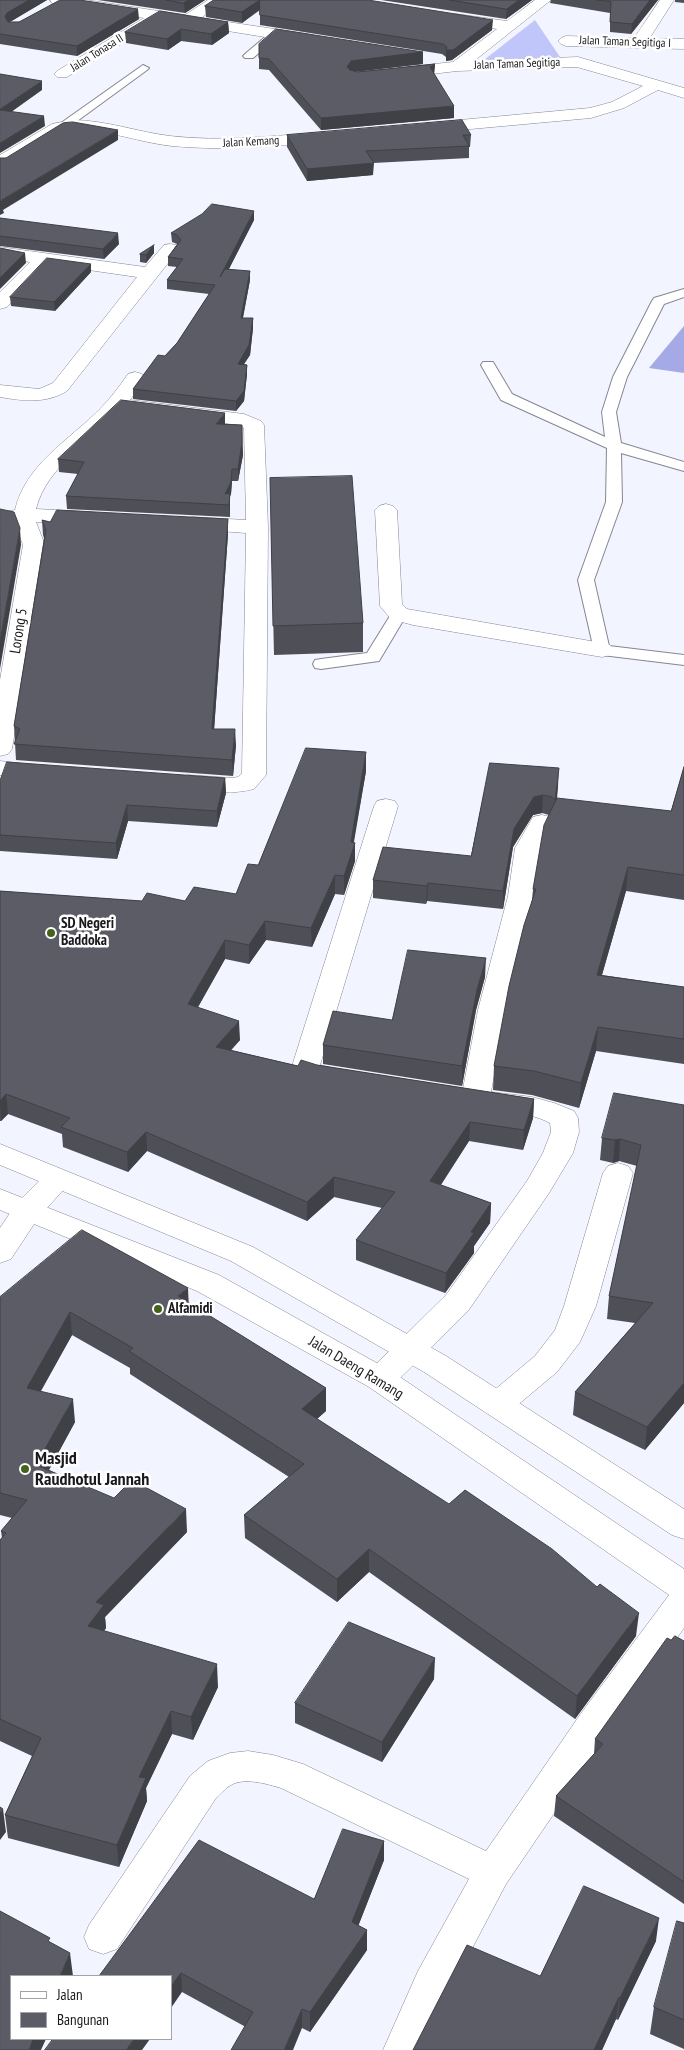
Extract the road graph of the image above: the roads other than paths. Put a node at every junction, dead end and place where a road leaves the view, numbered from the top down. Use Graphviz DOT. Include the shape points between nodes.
graph roads {
  1 [pos="218,0"];
  2 [pos="667,0"];
  3 [pos="541,3"];
  4 [pos="55,4"];
  5 [pos="157,16"];
  6 [pos="443,16"];
  7 [pos="188,20"];
  8 [pos="509,26"];
  9 [pos="275,34"];
  10 [pos="324,41"];
  11 [pos="566,41"];
  12 [pos="638,42"];
  13 [pos="684,44"];
  14 [pos="412,55"];
  15 [pos="249,56"];
  16 [pos="578,62"];
  17 [pos="459,64"];
  18 [pos="143,68"];
  19 [pos="62,74"];
  20 [pos="385,74"];
  21 [pos="656,85"];
  22 [pos="684,93"];
  23 [pos="65,125"];
  24 [pos="410,129"];
  25 [pos="341,135"];
  26 [pos="0,142"];
  27 [pos="24,147"];
  28 [pos="0,162"];
  29 [pos="170,250"];
  30 [pos="0,252"];
  31 [pos="43,258"];
  32 [pos="148,273"];
  33 [pos="684,293"];
  34 [pos="0,303"];
  35 [pos="488,365"];
  36 [pos="135,378"];
  37 [pos="0,391"];
  38 [pos="117,404"];
  39 [pos="614,446"];
  40 [pos="684,468"];
  41 [pos="386,510"];
  42 [pos="24,515"];
  43 [pos="0,519"];
  44 [pos="112,520"];
  45 [pos="170,522"];
  46 [pos="258,527"];
  47 [pos="399,614"];
  48 [pos="602,650"];
  49 [pos="684,660"];
  50 [pos="321,664"];
  51 [pos="0,750"];
  52 [pos="0,768"];
  53 [pos="67,773"];
  54 [pos="164,780"];
  55 [pos="386,806"];
  56 [pos="542,822"];
  57 [pos="357,1080"];
  58 [pos="0,1154"];
  59 [pos="618,1173"];
  60 [pos="58,1179"];
  61 [pos="14,1205"];
  62 [pos="0,1252"];
  63 [pos="410,1349"];
  64 [pos="380,1379"];
  65 [pos="498,1405"];
  66 [pos="684,1526"];
  67 [pos="684,1587"];
  68 [pos="684,1601"];
  69 [pos="493,1872"];
  70 [pos="103,1938"];
  71 [pos="404,2050"];
  1 -- 7 [label="street"];
  2 -- 12 [label="street"];
  3 -- 8 [label="street"];
  3 -- 11 [label="street" via="551,23"];
  4 -- 5 [label="street"];
  5 -- 7 [label="street"];
  5 -- 19 [label="street, Jalan Tonasa II"];
  6 -- 8 [label="street"];
  7 -- 9 [label="street"];
  8 -- 17 [label="street"];
  9 -- 10 [label="street"];
  9 -- 15 [label="lane"];
  11 -- 12 [label="street, Jalan Taman Segitiga I"];
  11 -- 16 [label="street"];
  12 -- 13 [label="street, Jalan Taman Segitiga I"];
  14 -- 17 [label="street"];
  16 -- 17 [label="street, Jalan Taman Segitiga"];
  16 -- 21 [label="street, Jalan Taman Segitiga"];
  17 -- 20 [label="street"];
  18 -- 23 [label="lane"];
  21 -- 22 [label="street, Jalan Taman Segitiga"];
  21 -- 24 [label="street" via="618,105 592,113"];
  23 -- 25 [label="street, Jalan Kemang" via="91,126 195,144"];
  23 -- 27 [label="street, Jalan Kemang"];
  26 -- 27 [label="street"];
  27 -- 28 [label="street, Jalan Kemang"];
  29 -- 32 [label="street"];
  30 -- 31 [label="street"];
  31 -- 32 [label="street"];
  31 -- 34 [label="street"];
  32 -- 37 [label="street" via="60,387 40,395"];
  33 -- 39 [label="lane" via="659,300 620,377 609,412"];
  35 -- 39 [label="lane" via="506,397"];
  36 -- 38 [label="street"];
  38 -- 42 [label="street" via="51,462 36,482"];
  38 -- 46 [label="street" via="251,422 254,425"];
  39 -- 40 [label="lane"];
  39 -- 48 [label="lane" via="614,502 586,580"];
  41 -- 47 [label="street" via="392,606"];
  42 -- 43 [label="street"];
  42 -- 44 [label="street"];
  42 -- 51 [label="street, Lorong 5" via="34,545"];
  45 -- 46 [label="street"];
  46 -- 54 [label="street" via="254,775 245,784 232,786"];
  47 -- 48 [label="street"];
  47 -- 50 [label="lane" via="373,657"];
  48 -- 49 [label="lane"];
  52 -- 53 [label="street"];
  55 -- 57 [label="street" via="306,1066 308,1071"];
  56 -- 63 [label="street" via="528,848 521,896 492,1010 465,1098 555,1112 564,1118 565,1132 558,1153 539,1186 457,1303"];
  58 -- 60 [label="street"];
  59 -- 65 [label="street" via="569,1334 546,1364"];
  60 -- 61 [label="street"];
  60 -- 63 [label="street" via="242,1254"];
  61 -- 62 [label="street"];
  61 -- 64 [label="street, Jalan Daeng Ramang" via="208,1283"];
  63 -- 64 [label="street"];
  63 -- 65 [label="street"];
  64 -- 67 [label="street, Jalan Daeng Ramang"];
  65 -- 66 [label="street"];
  68 -- 69 [label="street" via="595,1722"];
  69 -- 70 [label="street" via="290,1775 259,1766 240,1767 220,1772 203,1787"];
  69 -- 71 [label="street" via="432,1984"];
}
